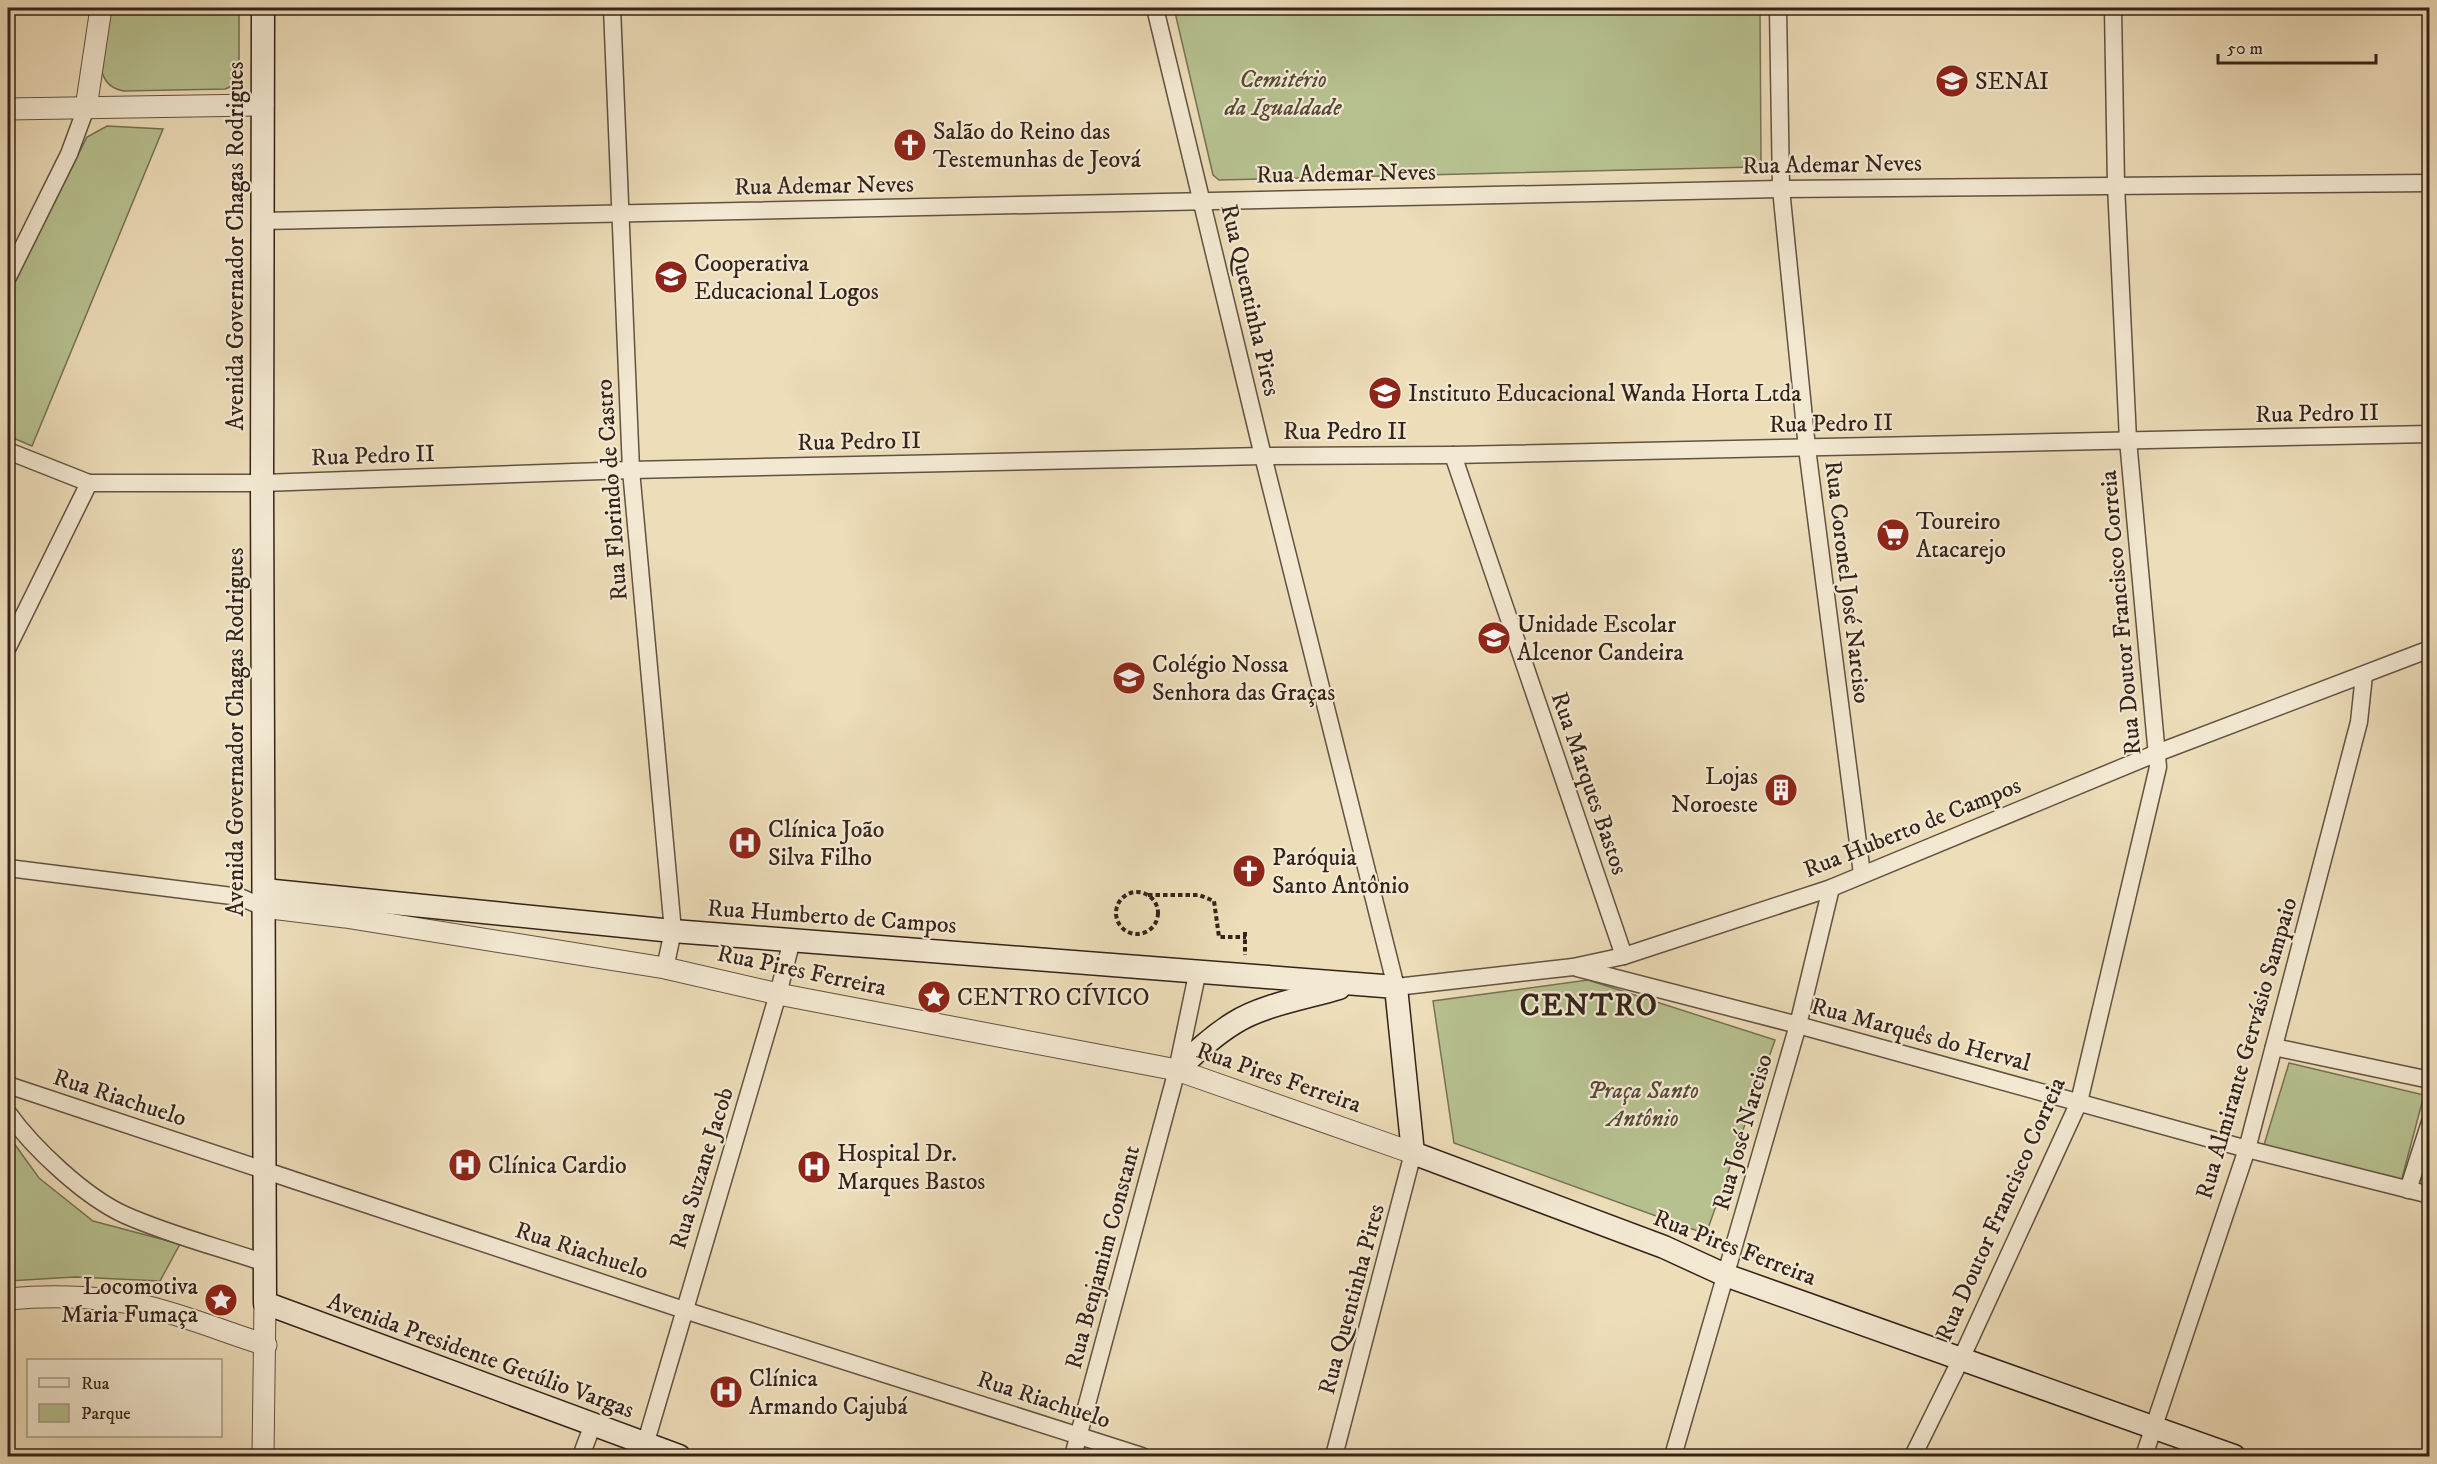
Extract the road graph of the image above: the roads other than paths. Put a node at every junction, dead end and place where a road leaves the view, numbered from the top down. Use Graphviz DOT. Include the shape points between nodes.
graph roads {
  1 [pos="101,8"];
  2 [pos="263,8"];
  3 [pos="612,8"];
  4 [pos="1155,8"];
  5 [pos="1778,8"];
  6 [pos="2113,8"];
  7 [pos="264,105"];
  8 [pos="86,108"];
  9 [pos="8,109"];
  10 [pos="2430,183"];
  11 [pos="2116,185"];
  12 [pos="1781,189"];
  13 [pos="1202,200"];
  14 [pos="619,214"];
  15 [pos="263,221"];
  16 [pos="8,277"];
  17 [pos="2430,434"];
  18 [pos="2128,441"];
  19 [pos="1807,448"];
  20 [pos="8,451"];
  21 [pos="1454,454"];
  22 [pos="1263,456"];
  23 [pos="631,470"];
  24 [pos="89,483"];
  25 [pos="262,483"];
  26 [pos="8,647"];
  27 [pos="2430,649"];
  28 [pos="2364,675"];
  29 [pos="2157,753"];
  30 [pos="8,868"];
  31 [pos="1862,874"];
  32 [pos="1831,888"];
  33 [pos="263,899"];
  34 [pos="673,931"];
  35 [pos="792,940"];
  36 [pos="1624,956"];
  37 [pos="1573,967"];
  38 [pos="665,968"];
  39 [pos="1198,970"];
  40 [pos="1353,984"];
  41 [pos="1396,987"];
  42 [pos="778,994"];
  43 [pos="1798,1025"];
  44 [pos="2274,1047"];
  45 [pos="1177,1070"];
  46 [pos="2430,1080"];
  47 [pos="8,1085"];
  48 [pos="2079,1102"];
  49 [pos="8,1113"];
  50 [pos="2430,1122"];
  51 [pos="2247,1149"];
  52 [pos="1413,1153"];
  53 [pos="263,1169"];
  54 [pos="2408,1190"];
  55 [pos="2430,1195"];
  56 [pos="265,1263"];
  57 [pos="1725,1275"];
  58 [pos="8,1299"];
  59 [pos="265,1303"];
  60 [pos="684,1310"];
  61 [pos="266,1345"];
  62 [pos="1961,1359"];
  63 [pos="593,1425"];
  64 [pos="2152,1429"];
  65 [pos="1079,1435"];
  66 [pos="645,1445"];
  67 [pos="263,1456"];
  68 [pos="581,1456"];
  69 [pos="679,1456"];
  70 [pos="1073,1456"];
  71 [pos="1142,1456"];
  72 [pos="1334,1456"];
  73 [pos="1673,1456"];
  74 [pos="1913,1456"];
  75 [pos="2144,1456"];
  76 [pos="2234,1456"];
  1 -- 8 [label="street"];
  2 -- 7 [label="main road, Avenida Governador Chagas Rodrigues"];
  3 -- 14 [label="street, Rua Florindo de Castro"];
  4 -- 13 [label="street, Rua Quentinha Pires"];
  5 -- 12 [label="street, Rua Coronel José Narciso"];
  6 -- 11 [label="street, Rua Doutor Francisco Correia"];
  7 -- 8 [label="street"];
  7 -- 15 [label="main road, Avenida Governador Chagas Rodrigues"];
  8 -- 9 [label="street"];
  8 -- 16 [label="street" via="69,154"];
  10 -- 11 [label="street, Rua Ademar Neves"];
  11 -- 12 [label="street, Rua Ademar Neves"];
  11 -- 18 [label="street, Rua Doutor Francisco Correia"];
  12 -- 13 [label="street, Rua Ademar Neves"];
  12 -- 19 [label="street, Rua Coronel José Narciso"];
  13 -- 14 [label="street, Rua Ademar Neves"];
  13 -- 22 [label="street, Rua Quentinha Pires"];
  14 -- 15 [label="street, Rua Ademar Neves"];
  14 -- 23 [label="street, Rua Florindo de Castro"];
  15 -- 25 [label="main road, Avenida Governador Chagas Rodrigues"];
  17 -- 18 [label="street, Rua Pedro II"];
  18 -- 19 [label="street, Rua Pedro II"];
  18 -- 29 [label="street, Rua Doutor Francisco Correia"];
  19 -- 21 [label="street, Rua Pedro II"];
  19 -- 31 [label="street, Rua Coronel José Narciso"];
  20 -- 24 [label="street"];
  21 -- 22 [label="street, Rua Pedro II"];
  21 -- 36 [label="street, Rua Marques Bastos"];
  22 -- 23 [label="street, Rua Pedro II"];
  22 -- 41 [label="street, Rua Quentinha Pires"];
  23 -- 25 [label="street, Rua Pedro II"];
  23 -- 34 [label="street, Rua Florindo de Castro"];
  24 -- 25 [label="street, Rua Pedro II"];
  24 -- 26 [label="street"];
  25 -- 33 [label="main road, Avenida Governador Chagas Rodrigues"];
  27 -- 28 [label="street, Rua Huberto de Campos"];
  28 -- 29 [label="street, Rua Huberto de Campos"];
  28 -- 44 [label="street, Rua Almirante Gervásio Sampaio" via="2359,722"];
  29 -- 31 [label="street, Rua Huberto de Campos"];
  29 -- 48 [label="street, Rua Doutor Francisco Correia" via="2158,767"];
  30 -- 33 [label="street"];
  31 -- 32 [label="street, Rua Huberto de Campos"];
  32 -- 36 [label="street, Rua Huberto de Campos"];
  32 -- 43 [label="street, Rua José Narciso"];
  33 -- 34 [label="main road, Rua Humberto de Campos"];
  33 -- 38 [label="street, Rua Pires Ferreira" via="345,917"];
  33 -- 53 [label="main road, Avenida Governador Chagas Rodrigues"];
  34 -- 35 [label="main road, Rua Humberto de Campos"];
  34 -- 38 [label="street, Rua Florindo de Castro"];
  35 -- 39 [label="main road, Rua Humberto de Campos"];
  35 -- 42 [label="street, Rua Suzane Jacob"];
  36 -- 37 [label="street, Rua Huberto de Campos"];
  37 -- 41 [label="street, Rua Huberto de Campos"];
  37 -- 43 [label="street, Rua Marquês do Herval"];
  38 -- 42 [label="street, Rua Pires Ferreira"];
  39 -- 40 [label="main road, Rua Humberto de Campos"];
  39 -- 45 [label="street, Rua Benjamim Constant"];
  40 -- 41 [label="main road, Rua Humberto de Campos"];
  40 -- 45 [label="main road" via="1235,1022"];
  41 -- 52 [label="main road"];
  42 -- 45 [label="street, Rua Pires Ferreira"];
  42 -- 60 [label="street, Rua Suzane Jacob"];
  43 -- 48 [label="street, Rua Marquês do Herval"];
  43 -- 57 [label="street, Rua José Narciso"];
  44 -- 46 [label="street"];
  44 -- 51 [label="street, Rua Almirante Gervásio Sampaio"];
  45 -- 52 [label="street, Rua Pires Ferreira"];
  45 -- 65 [label="street, Rua Benjamim Constant"];
  47 -- 53 [label="street, Rua Riachuelo"];
  48 -- 51 [label="street, Rua Marquês do Herval"];
  48 -- 62 [label="street, Rua Doutor Francisco Correia"];
  49 -- 56 [label="street" via="56,1166 123,1214"];
  50 -- 54 [label="street"];
  51 -- 54 [label="street, Rua Marquês do Herval"];
  51 -- 64 [label="street, Rua Almirante Gervásio Sampaio"];
  52 -- 57 [label="main road, Rua Pires Ferreira" via="1664,1247"];
  52 -- 72 [label="street, Rua Quentinha Pires"];
  53 -- 56 [label="main road, Avenida Governador Chagas Rodrigues"];
  53 -- 60 [label="street, Rua Riachuelo"];
  54 -- 55 [label="street, Rua Marquês do Herval"];
  56 -- 59 [label="main road, Avenida Governador Chagas Rodrigues"];
  57 -- 62 [label="main road, Rua Pires Ferreira"];
  57 -- 73 [label="street, Rua José Narciso"];
  58 -- 61 [label="street" via="110,1300"];
  59 -- 61 [label="street, Avenida Governador Chagas Rodrigues"];
  59 -- 63 [label="main road, Avenida Presidente Getúlio Vargas"];
  60 -- 65 [label="street, Rua Riachuelo"];
  60 -- 66 [label="street, Rua Suzane Jacob"];
  61 -- 67 [label="street, Avenida Governador Chagas Rodrigues"];
  62 -- 64 [label="main road, Rua Pires Ferreira"];
  62 -- 74 [label="street, Rua Doutor Francisco Correia"];
  63 -- 66 [label="main road, Avenida Presidente Getúlio Vargas"];
  63 -- 68 [label="street"];
  64 -- 75 [label="street, Rua Almirante Gervásio Sampaio"];
  64 -- 76 [label="main road, Rua Pires Ferreira"];
  65 -- 70 [label="street, Rua Benjamim Constant"];
  65 -- 71 [label="street, Rua Riachuelo"];
  66 -- 69 [label="main road, Avenida Presidente Getúlio Vargas"];
}
